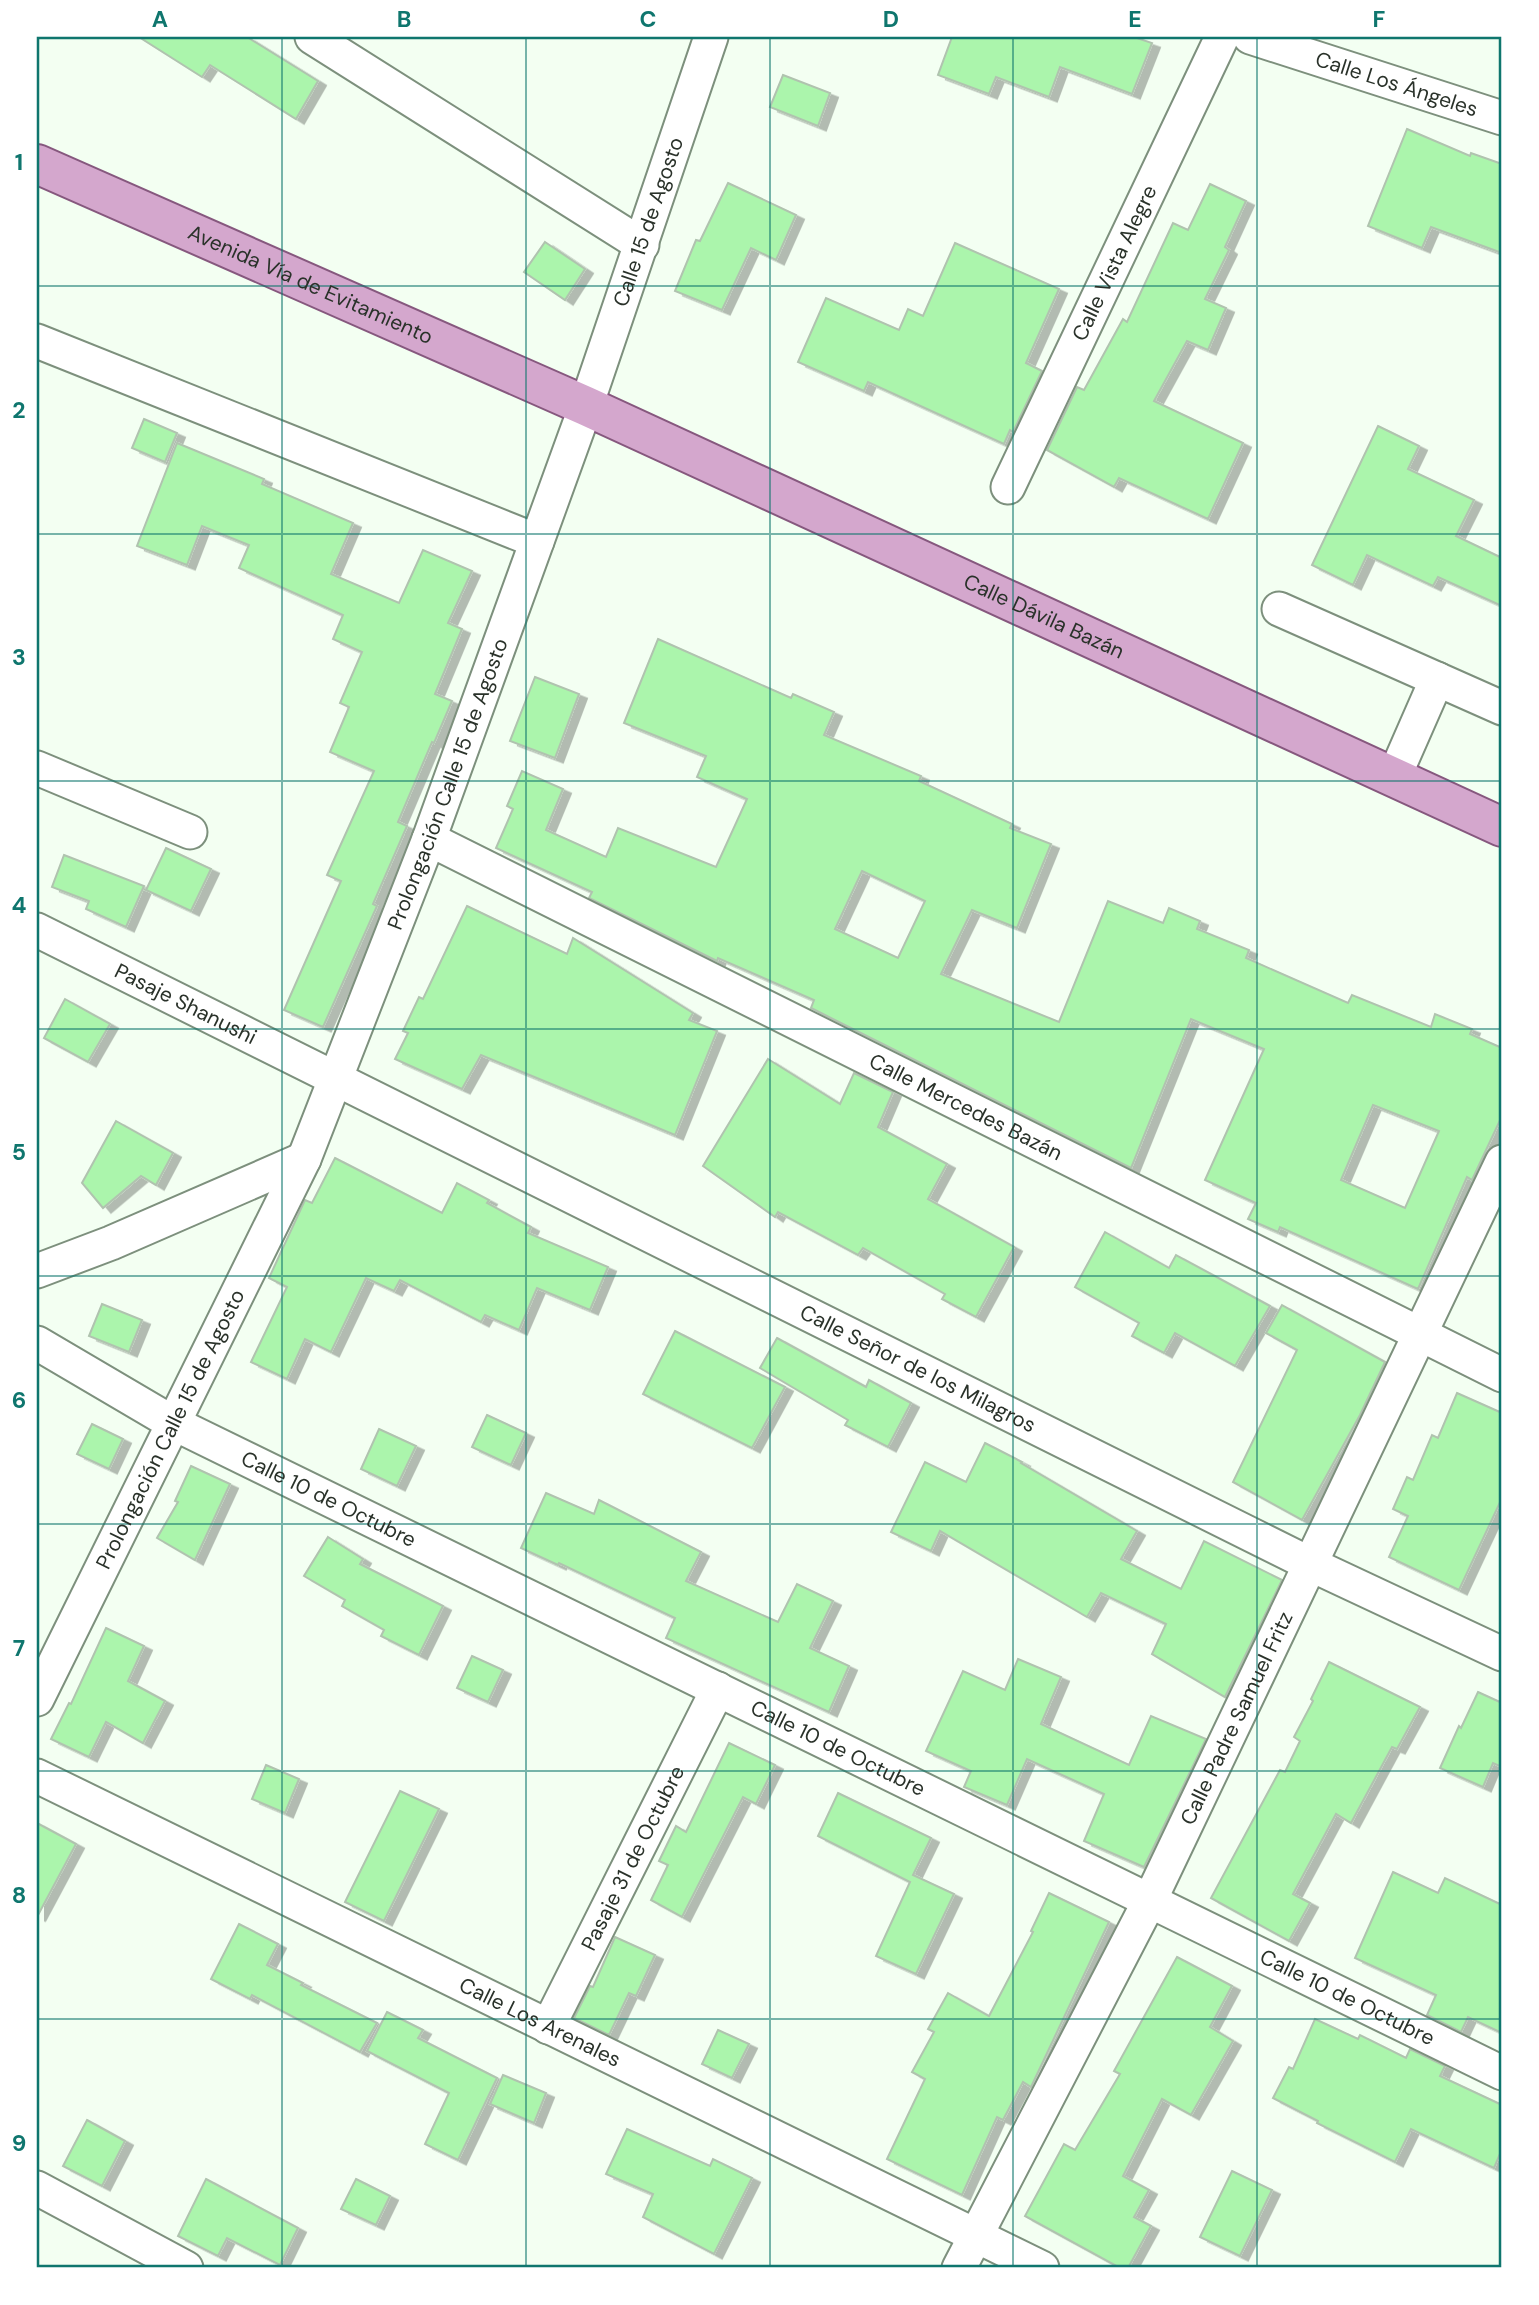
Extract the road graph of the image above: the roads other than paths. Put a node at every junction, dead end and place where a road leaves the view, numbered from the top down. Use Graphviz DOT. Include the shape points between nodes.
graph roads {
  1 [pos="312,37"];
  2 [pos="711,37"];
  3 [pos="1222,37"];
  4 [pos="1250,37"];
  5 [pos="1502,118"];
  6 [pos="37,164"];
  7 [pos="642,245"];
  8 [pos="37,341"];
  9 [pos="586,406"];
  10 [pos="1008,488"];
  11 [pos="537,541"];
  12 [pos="1279,609"];
  13 [pos="1437,679"];
  14 [pos="1502,708"];
  15 [pos="37,768"];
  16 [pos="1394,777"];
  17 [pos="1502,827"];
  18 [pos="190,832"];
  19 [pos="429,839"];
  20 [pos="37,930"];
  21 [pos="335,1077"];
  22 [pos="304,1159"];
  23 [pos="1502,1161"];
  24 [pos="37,1271"];
  25 [pos="1420,1333"];
  26 [pos="37,1343"];
  27 [pos="1502,1375"];
  28 [pos="173,1423"];
  29 [pos="1310,1564"];
  30 [pos="1502,1654"];
  31 [pos="718,1689"];
  32 [pos="37,1699"];
  33 [pos="37,1776"];
  34 [pos="1150,1900"];
  35 [pos="548,2027"];
  36 [pos="1502,2073"];
  37 [pos="37,2188"];
  38 [pos="974,2236"];
  39 [pos="186,2268"];
  40 [pos="959,2268"];
  41 [pos="1042,2268"];
  1 -- 7 [label="street"];
  2 -- 7 [label="street, Calle 15 de Agosto"];
  3 -- 10 [label="street, Calle Vista Alegre"];
  4 -- 5 [label="street, Calle Los Ángeles"];
  6 -- 9 [label="main road, Avenida Vía de Evitamiento"];
  7 -- 9 [label="street, Calle 15 de Agosto"];
  8 -- 11 [label="street"];
  9 -- 11 [label="street, Prolongación Calle 15 de Agosto"];
  9 -- 16 [label="main road, Calle Dávila Bazán"];
  11 -- 19 [label="street, Prolongación Calle 15 de Agosto"];
  12 -- 13 [label="street"];
  13 -- 14 [label="street"];
  13 -- 16 [label="street"];
  15 -- 18 [label="street"];
  16 -- 17 [label="main road, Calle Dávila Bazán"];
  19 -- 21 [label="street, Prolongación Calle 15 de Agosto"];
  19 -- 25 [label="street, Calle Mercedes Bazán"];
  20 -- 21 [label="street, Pasaje Shanushi"];
  21 -- 22 [label="street, Prolongación Calle 15 de Agosto"];
  21 -- 29 [label="street, Calle Señor de los Milagros"];
  22 -- 24 [label="street"];
  22 -- 28 [label="street, Prolongación Calle 15 de Agosto"];
  23 -- 25 [label="street, Calle Padre Samuel Fritz"];
  25 -- 27 [label="street, Calle Mercedes Bazán"];
  25 -- 29 [label="street, Calle Padre Samuel Fritz"];
  26 -- 28 [label="street, Calle 10 de Octubre"];
  28 -- 31 [label="street, Calle 10 de Octubre"];
  28 -- 32 [label="street, Prolongación Calle 15 de Agosto"];
  29 -- 30 [label="street, Calle Señor de los Milagros"];
  29 -- 34 [label="street, Calle Padre Samuel Fritz"];
  31 -- 34 [label="street, Calle 10 de Octubre"];
  31 -- 35 [label="street, Pasaje 31 de Octubre"];
  33 -- 35 [label="street, Calle Los Arenales"];
  34 -- 36 [label="street, Calle 10 de Octubre"];
  34 -- 38 [label="street, Calle Padre Samuel Fritz"];
  35 -- 38 [label="street, Calle Los Arenales"];
  37 -- 39 [label="street"];
  38 -- 40 [label="street, Calle Padre Samuel Fritz"];
  38 -- 41 [label="street, Calle Los Arenales"];
}
